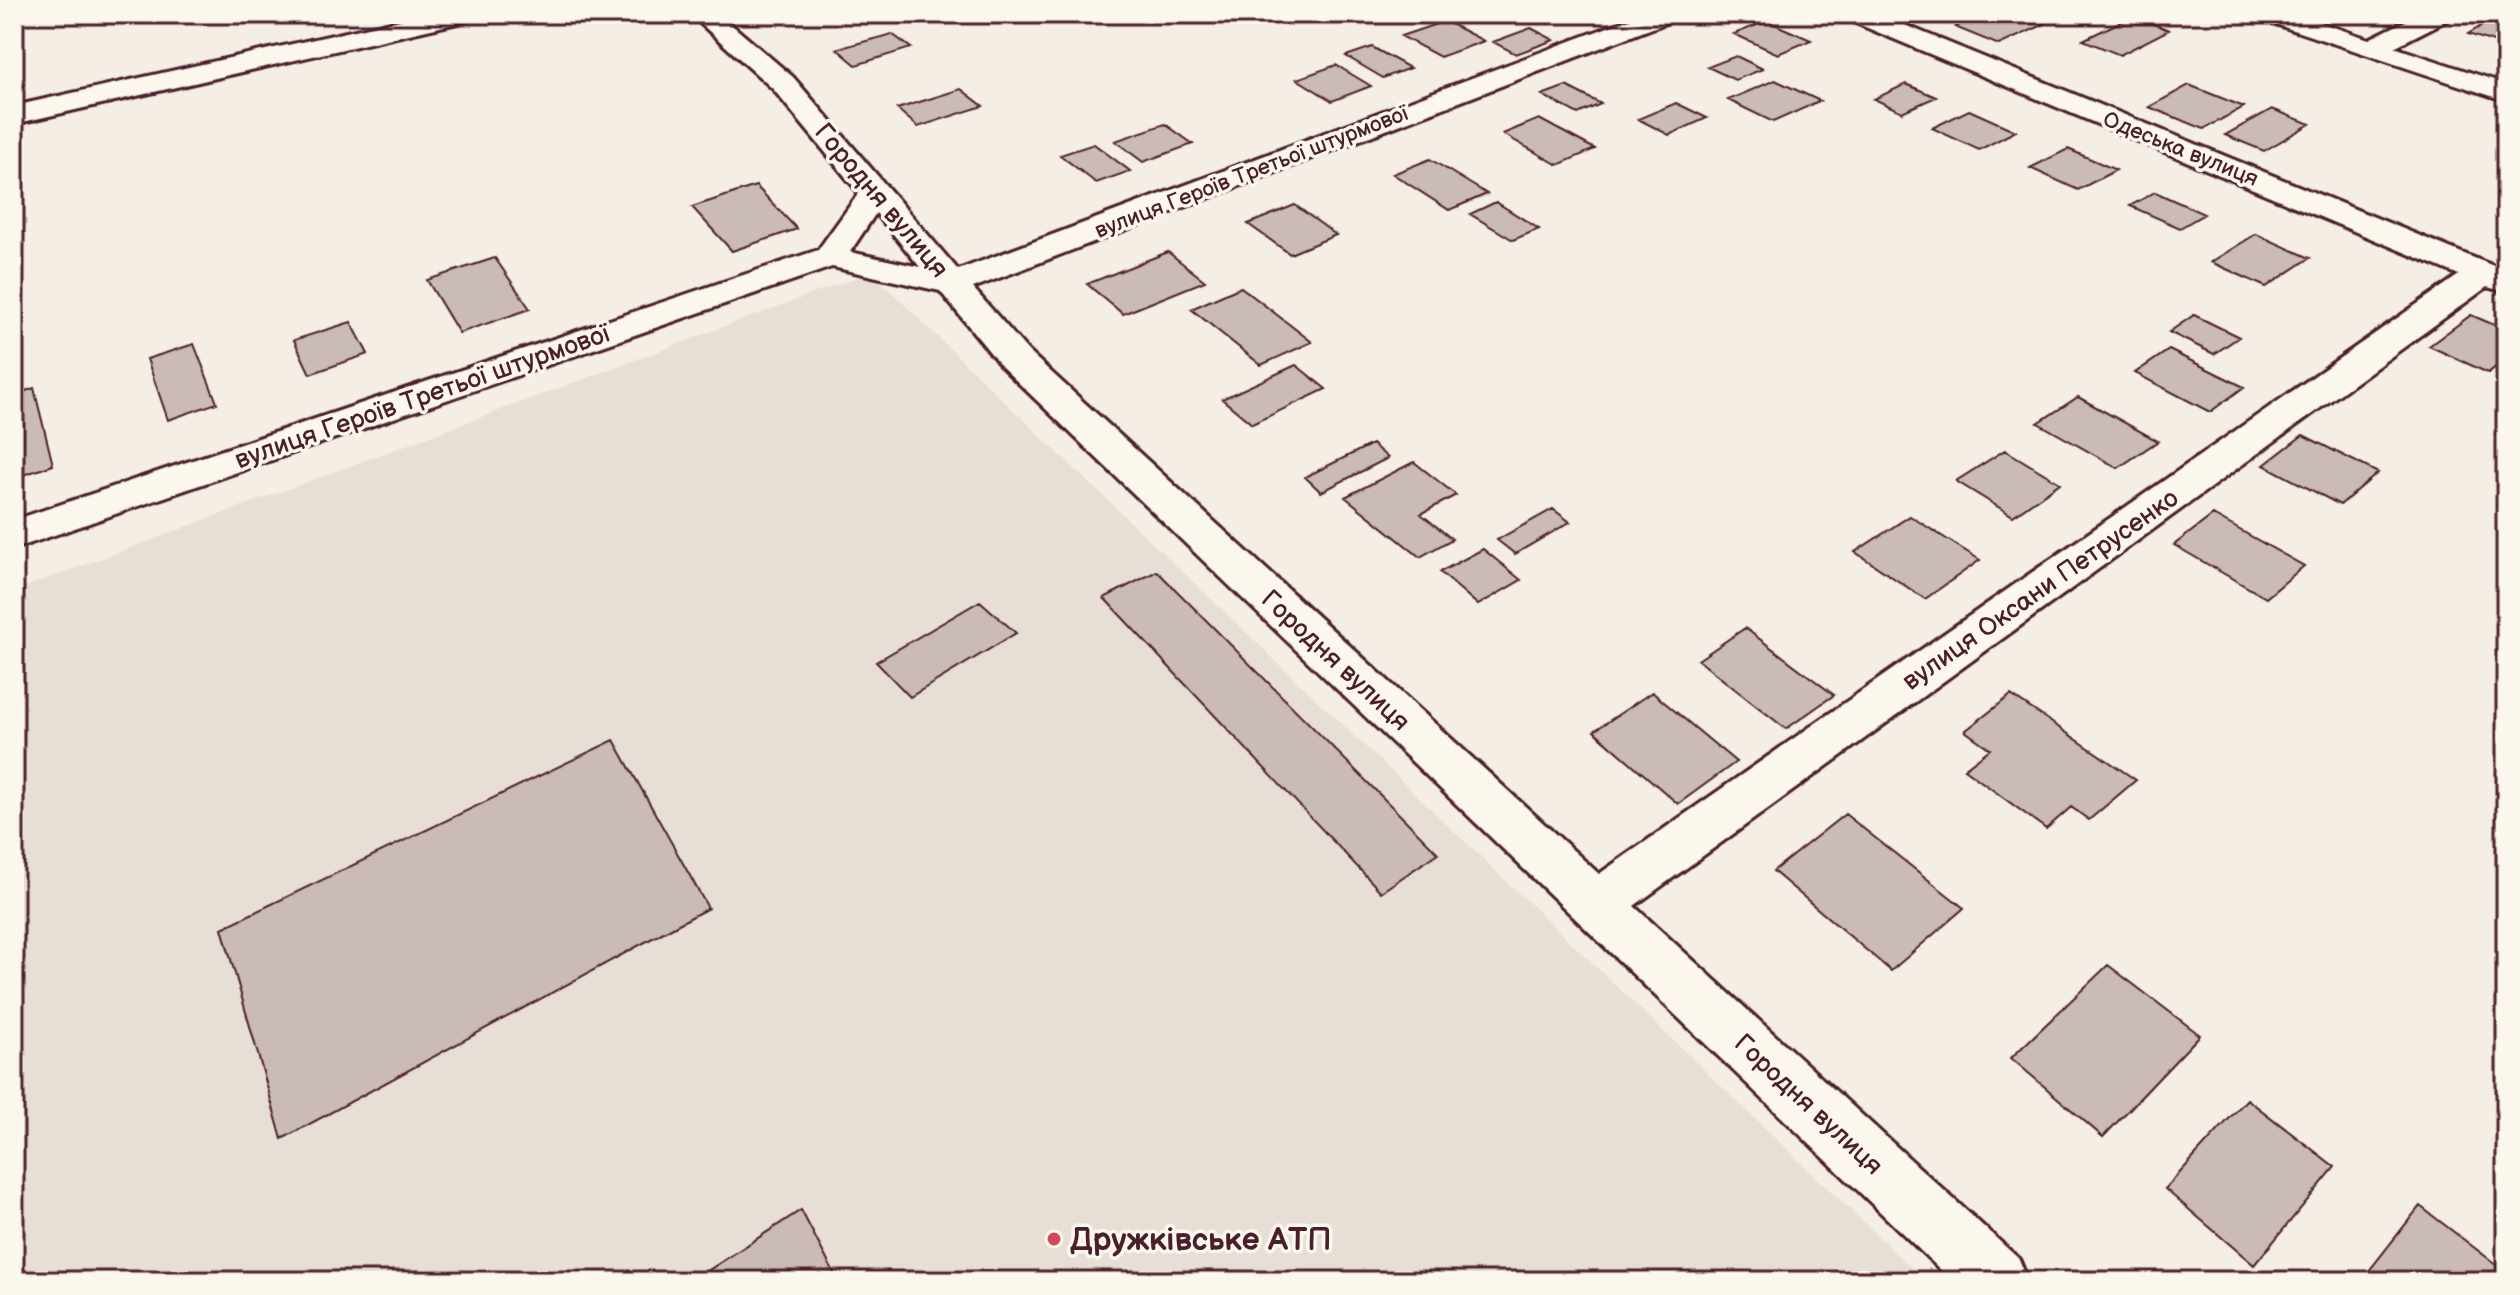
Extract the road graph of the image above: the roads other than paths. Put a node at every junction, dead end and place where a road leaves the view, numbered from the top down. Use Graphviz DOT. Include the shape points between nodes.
graph roads {
  1 [pos="462,14"];
  2 [pos="703,14"];
  3 [pos="1667,14"];
  4 [pos="1855,14"];
  5 [pos="2269,14"];
  6 [pos="2440,14"];
  7 [pos="2371,48"];
  8 [pos="2506,93"];
  9 [pos="14,115"];
  10 [pos="875,192"];
  11 [pos="830,257"];
  12 [pos="2495,278"];
  13 [pos="952,284"];
  14 [pos="14,535"];
  15 [pos="1596,905"];
  16 [pos="1997,1281"];
  1 -- 9 [label="street"];
  2 -- 10 [label="street, Городня вулиця" via="783,83"];
  3 -- 13 [label="street, вулиця Героїв Третьої штурмової"];
  4 -- 12 [label="street, Одеська вулиця"];
  5 -- 7 [label="street"];
  6 -- 7 [label="street"];
  7 -- 8 [label="street"];
  10 -- 11 [label="street"];
  10 -- 13 [label="street, Городня вулиця"];
  11 -- 13 [label="street"];
  11 -- 14 [label="street, вулиця Героїв Третьої штурмової"];
  12 -- 15 [label="street, вулиця Оксани Петрусенко"];
  13 -- 15 [label="street, Городня вулиця" via="1015,359"];
  15 -- 16 [label="street, Городня вулиця"];
}
